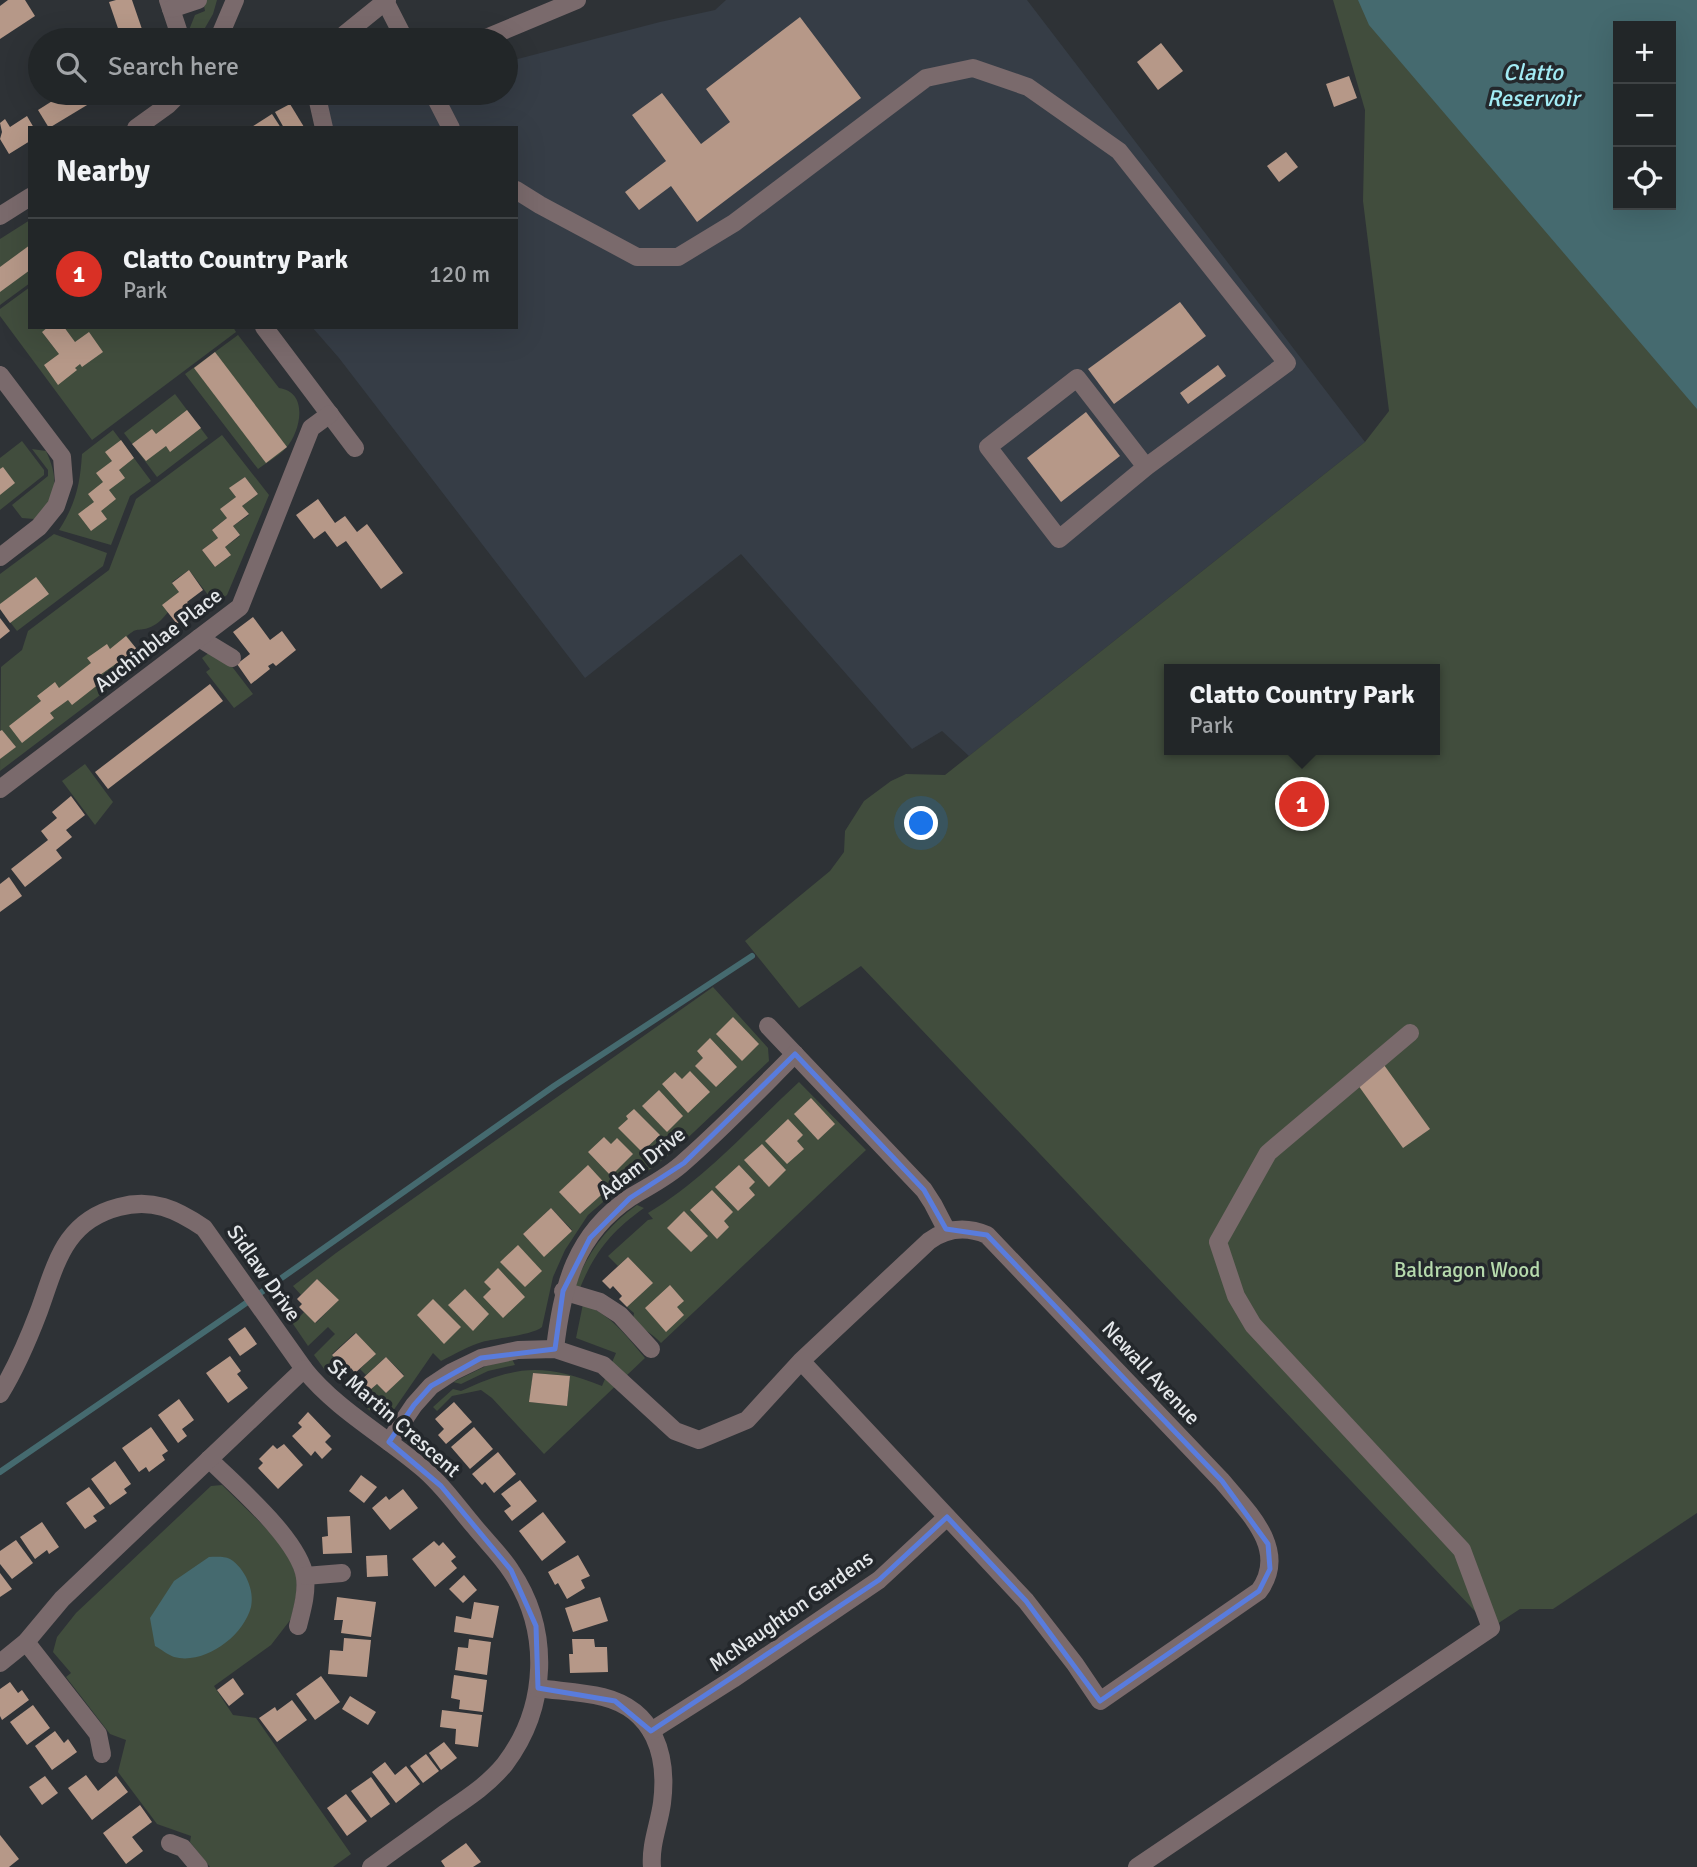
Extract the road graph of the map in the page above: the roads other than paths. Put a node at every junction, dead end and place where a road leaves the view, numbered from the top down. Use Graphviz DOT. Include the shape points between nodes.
graph roads {
  1 [pos="198,0"];
  2 [pos="235,0"];
  3 [pos="380,0"];
  4 [pos="577,0"];
  5 [pos="170,4"];
  6 [pos="178,28"];
  7 [pos="223,28"];
  8 [pos="351,28"];
  9 [pos="398,28"];
  10 [pos="510,28"];
  11 [pos="168,105"];
  12 [pos="319,105"];
  13 [pos="439,105"];
  14 [pos="139,126"];
  15 [pos="324,126"];
  16 [pos="450,126"];
  17 [pos="518,191"];
  18 [pos="28,198"];
  19 [pos="0,216"];
  20 [pos="266,329"];
  21 [pos="0,375"];
  22 [pos="330,414"];
  23 [pos="355,447"];
  24 [pos="1146,467"];
  25 [pos="0,556"];
  26 [pos="199,638"];
  27 [pos="232,658"];
  28 [pos="0,789"];
  29 [pos="768,1026"];
  30 [pos="1410,1033"];
  31 [pos="796,1055"];
  32 [pos="947,1231"];
  33 [pos="563,1291"];
  34 [pos="555,1349"];
  35 [pos="650,1349"];
  36 [pos="801,1361"];
  37 [pos="304,1369"];
  38 [pos="0,1394"];
  39 [pos="389,1442"];
  40 [pos="209,1459"];
  41 [pos="947,1517"];
  42 [pos="342,1573"];
  43 [pos="305,1576"];
  44 [pos="298,1626"];
  45 [pos="26,1642"];
  46 [pos="0,1663"];
  47 [pos="538,1688"];
  48 [pos="651,1731"];
  49 [pos="102,1754"];
  50 [pos="170,1843"];
  51 [pos="199,1867"];
  52 [pos="371,1867"];
  53 [pos="652,1867"];
  54 [pos="1137,1867"];
  1 -- 5 [label="street"];
  2 -- 7 [label="street"];
  3 -- 8 [label="street"];
  3 -- 9 [label="street"];
  4 -- 10 [label="street"];
  5 -- 6 [label="street"];
  11 -- 14 [label="street"];
  12 -- 15 [label="street"];
  13 -- 16 [label="street"];
  17 -- 24 [label="street" via="637,257 678,257 734,223 926,78 973,68 1028,87 1119,151 1287,363"];
  18 -- 19 [label="street"];
  20 -- 22 [label="street"];
  21 -- 25 [label="street" via="62,457 64,482 56,506 39,527"];
  22 -- 23 [label="street"];
  22 -- 26 [label="street, Auchinblae Place" via="311,428 240,607"];
  24 -- 24 [label="street" via="1059,539 988,447 1077,378"];
  26 -- 27 [label="street"];
  26 -- 28 [label="street, Auchinblae Place"];
  29 -- 31 [label="street"];
  30 -- 54 [label="street" via="1268,1153 1218,1242 1236,1296 1252,1325 1462,1550 1491,1628"];
  31 -- 32 [label="street" via="923,1190"];
  31 -- 33 [label="street, Adam Drive" via="684,1163 610,1214 573,1265"];
  32 -- 36 [label="street" via="929,1241"];
  32 -- 41 [label="street, Newall Avenue" via="967,1229 987,1235 1222,1481 1268,1544 1270,1569 1259,1591 1100,1701 1026,1601"];
  33 -- 34 [label="street, Adam Drive"];
  33 -- 35 [label="street" via="600,1302 620,1315"];
  34 -- 36 [label="street" via="603,1365 675,1431 699,1440 747,1420"];
  34 -- 39 [label="street" via="481,1358 452,1372 431,1386"];
  36 -- 41 [label="street"];
  37 -- 38 [label="street, Sidlaw Drive" via="204,1228 163,1205 134,1203 105,1210 82,1224 66,1242 27,1343"];
  37 -- 39 [label="street, St Martin Crescent" via="318,1387"];
  37 -- 40 [label="street, St Martin Crescent"];
  39 -- 47 [label="street, St Martin Crescent" via="441,1486 511,1570 536,1626"];
  40 -- 43 [label="street" via="277,1528 295,1551"];
  40 -- 45 [label="street, St Martin Crescent" via="62,1600"];
  41 -- 48 [label="street, McNaughton Gardens" via="879,1580"];
  42 -- 43 [label="street"];
  43 -- 44 [label="street"];
  45 -- 46 [label="street, St Martin Crescent"];
  45 -- 49 [label="street" via="98,1734"];
  47 -- 48 [label="street" via="615,1701"];
  47 -- 52 [label="street, St Martin Crescent" via="521,1740 486,1785"];
  48 -- 53 [label="street" via="665,1774"];
  50 -- 51 [label="street" via="183,1848"];
}
